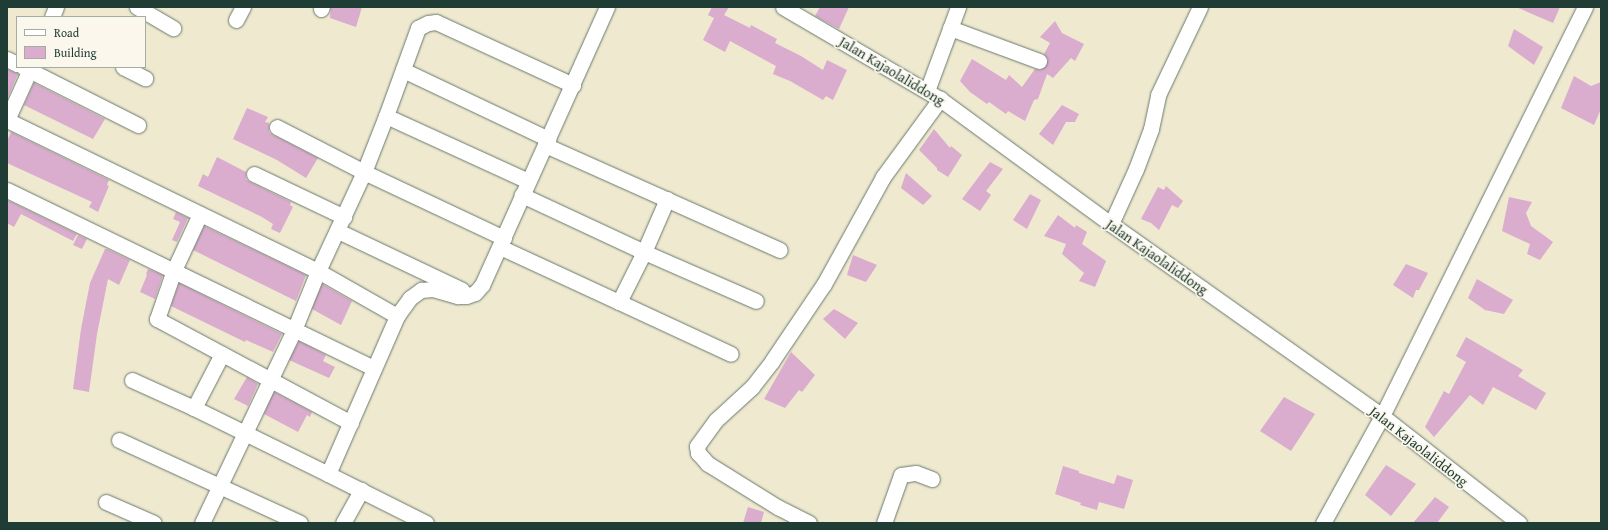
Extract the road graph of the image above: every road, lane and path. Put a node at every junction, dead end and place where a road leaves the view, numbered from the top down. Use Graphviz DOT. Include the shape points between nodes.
graph roads {
  1 [pos="137,7"];
  2 [pos="243,7"];
  3 [pos="607,7"];
  4 [pos="783,7"];
  5 [pos="958,7"];
  6 [pos="1200,7"];
  7 [pos="1585,7"];
  8 [pos="809,13"];
  9 [pos="236,20"];
  10 [pos="173,28"];
  11 [pos="950,28"];
  12 [pos="1039,61"];
  13 [pos="25,68"];
  14 [pos="27,68"];
  15 [pos="125,68"];
  16 [pos="403,70"];
  17 [pos="145,78"];
  18 [pos="573,85"];
  19 [pos="926,91"];
  20 [pos="940,99"];
  21 [pos="386,116"];
  22 [pos="7,120"];
  23 [pos="138,125"];
  24 [pos="277,127"];
  25 [pos="547,142"];
  26 [pos="364,172"];
  27 [pos="254,174"];
  28 [pos="528,181"];
  29 [pos="7,190"];
  30 [pos="522,195"];
  31 [pos="667,199"];
  32 [pos="200,214"];
  33 [pos="344,217"];
  34 [pos="1110,224"];
  35 [pos="338,231"];
  36 [pos="502,242"];
  37 [pos="780,250"];
  38 [pos="644,252"];
  39 [pos="174,270"];
  40 [pos="318,271"];
  41 [pos="470,294"];
  42 [pos="756,301"];
  43 [pos="619,302"];
  44 [pos="397,316"];
  45 [pos="294,330"];
  46 [pos="222,354"];
  47 [pos="731,354"];
  48 [pos="374,368"];
  49 [pos="132,380"];
  50 [pos="270,380"];
  51 [pos="194,408"];
  52 [pos="1382,416"];
  53 [pos="352,423"];
  54 [pos="245,433"];
  55 [pos="119,440"];
  56 [pos="328,474"];
  57 [pos="932,479"];
  58 [pos="220,485"];
  59 [pos="360,490"];
  60 [pos="106,502"];
  61 [pos="418,521"];
  62 [pos="154,523"];
  63 [pos="202,523"];
  64 [pos="300,523"];
  65 [pos="343,523"];
  66 [pos="810,523"];
  67 [pos="884,523"];
  68 [pos="1323,523"];
  69 [pos="1519,523"];
  1 -- 10 [label="street"];
  2 -- 9 [label="street"];
  3 -- 18 [label="street"];
  4 -- 8 [label="street, Jalan Kajaolaliddong"];
  5 -- 11 [label="street"];
  6 -- 34 [label="street" via="1158,95 1151,129 1139,163"];
  7 -- 52 [label="street"];
  8 -- 19 [label="street, Jalan Kajaolaliddong"];
  11 -- 12 [label="street"];
  11 -- 19 [label="street"];
  13 -- 22 [label="street"];
  14 -- 23 [label="street"];
  15 -- 17 [label="street"];
  16 -- 18 [label="street" via="418,28 436,22"];
  16 -- 21 [label="street"];
  16 -- 25 [label="street"];
  18 -- 25 [label="street"];
  19 -- 20 [label="street, Jalan Kajaolaliddong"];
  20 -- 34 [label="street, Jalan Kajaolaliddong"];
  20 -- 66 [label="street" via="883,177 824,284 772,361 752,386 716,420 697,446 698,453 708,464 779,508"];
  21 -- 26 [label="street"];
  21 -- 28 [label="street"];
  22 -- 32 [label="street"];
  24 -- 26 [label="street"];
  25 -- 28 [label="street"];
  25 -- 31 [label="street"];
  26 -- 33 [label="street"];
  26 -- 36 [label="street"];
  27 -- 33 [label="street"];
  28 -- 30 [label="street"];
  29 -- 39 [label="street"];
  30 -- 36 [label="street"];
  30 -- 38 [label="street"];
  31 -- 37 [label="street"];
  31 -- 38 [label="street"];
  32 -- 39 [label="street"];
  32 -- 40 [label="street"];
  33 -- 35 [label="street"];
  34 -- 52 [label="street, Jalan Kajaolaliddong"];
  35 -- 40 [label="street"];
  35 -- 41 [label="street"];
  36 -- 41 [label="street" via="482,285 475,293"];
  36 -- 43 [label="street"];
  38 -- 42 [label="street"];
  38 -- 43 [label="street"];
  39 -- 45 [label="street"];
  39 -- 46 [label="street" via="156,319"];
  40 -- 44 [label="street"];
  40 -- 45 [label="street"];
  41 -- 44 [label="street" via="458,296 421,290 410,298"];
  43 -- 47 [label="street"];
  44 -- 48 [label="street"];
  45 -- 48 [label="street"];
  45 -- 50 [label="street"];
  46 -- 50 [label="street"];
  46 -- 51 [label="street"];
  48 -- 53 [label="street"];
  49 -- 51 [label="street"];
  50 -- 53 [label="street"];
  50 -- 54 [label="street"];
  51 -- 54 [label="street"];
  52 -- 68 [label="street"];
  52 -- 69 [label="street, Jalan Kajaolaliddong"];
  53 -- 56 [label="street"];
  54 -- 56 [label="street"];
  54 -- 58 [label="street"];
  55 -- 58 [label="street"];
  56 -- 59 [label="street"];
  57 -- 67 [label="street" via="916,473 901,475"];
  58 -- 63 [label="street"];
  58 -- 64 [label="street"];
  59 -- 61 [label="street"];
  59 -- 65 [label="street"];
  60 -- 62 [label="street"];
}
